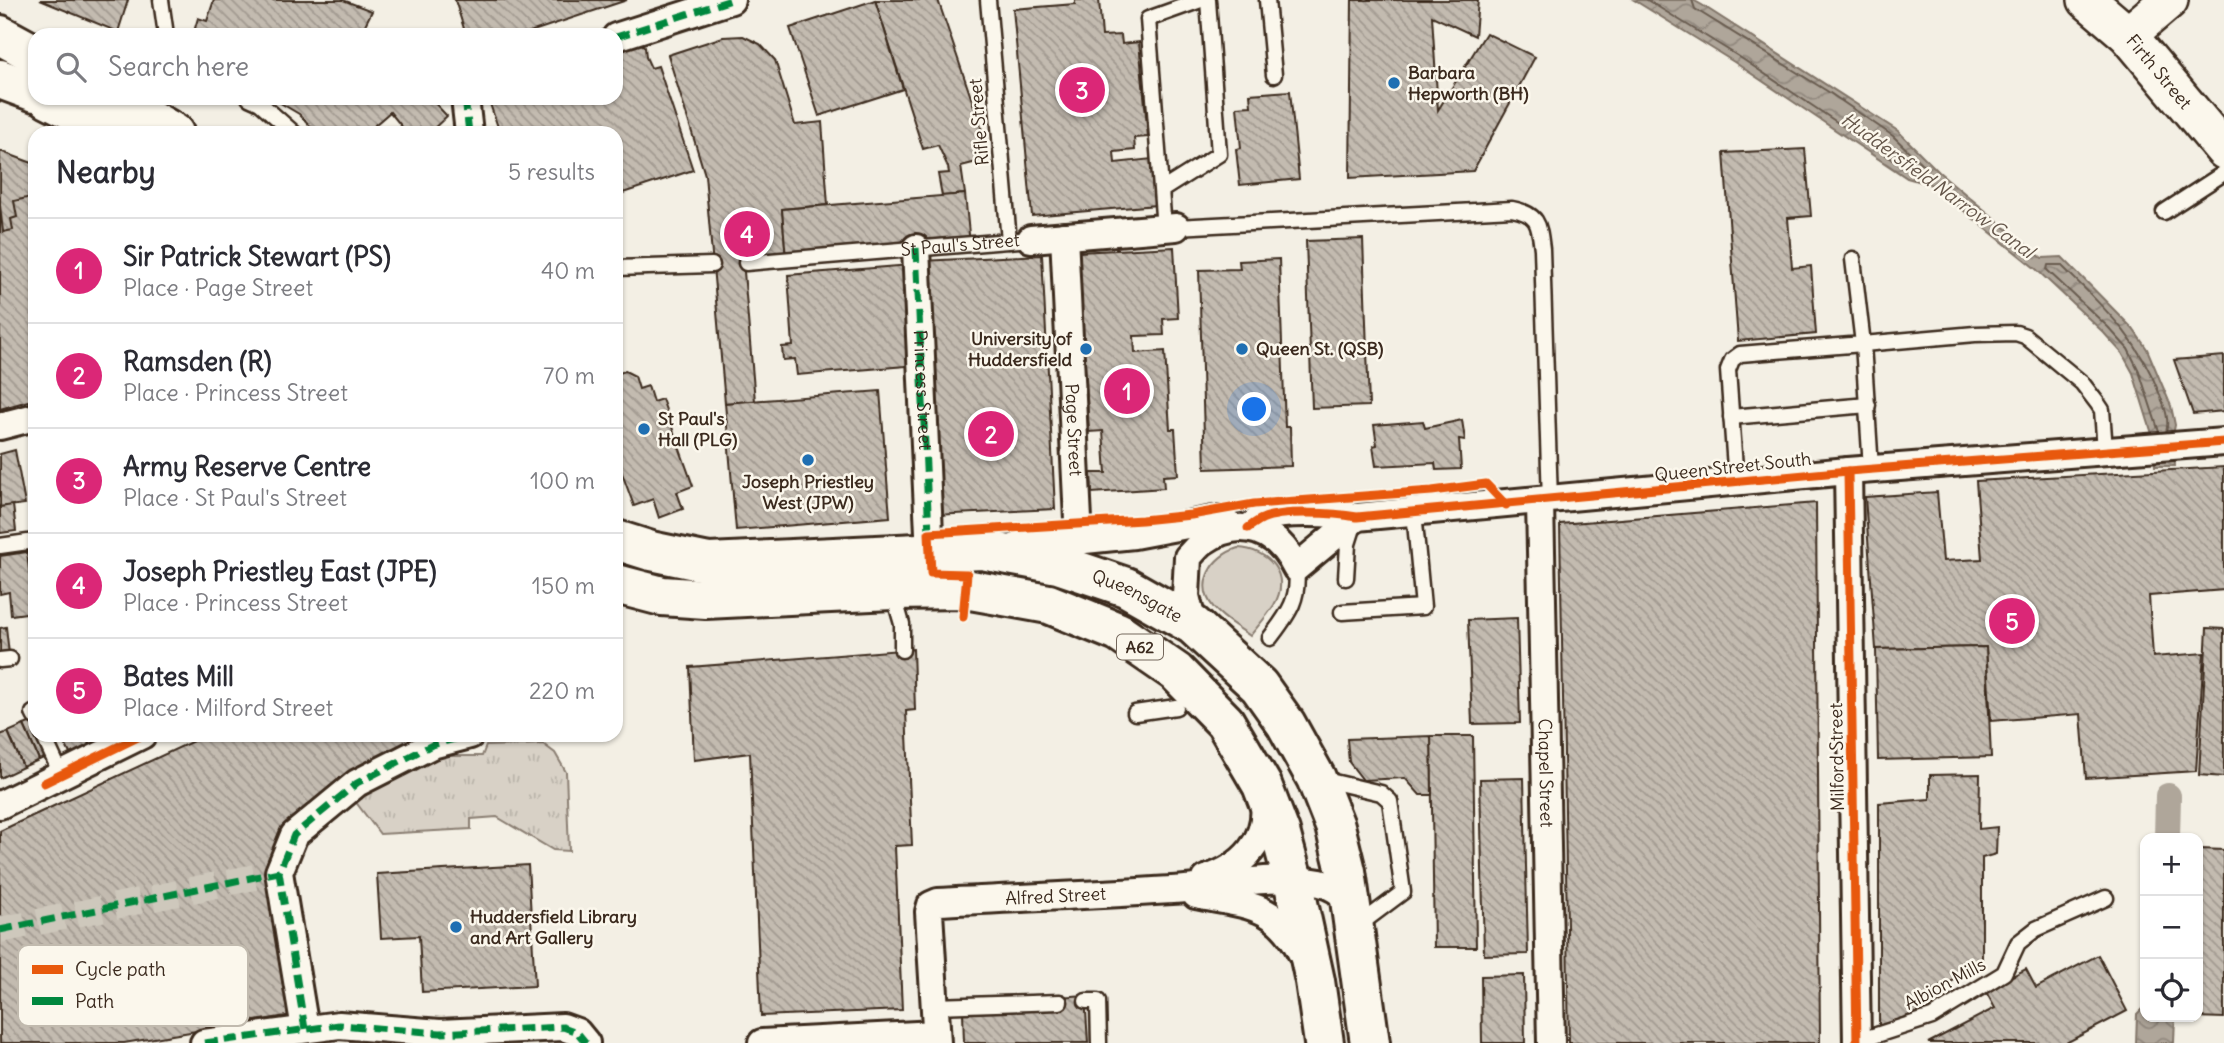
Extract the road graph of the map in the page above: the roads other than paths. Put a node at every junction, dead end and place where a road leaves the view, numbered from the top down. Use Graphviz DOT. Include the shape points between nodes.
graph roads {
  1 [pos="161,0"];
  2 [pos="731,0"];
  3 [pos="988,0"];
  4 [pos="1201,0"];
  5 [pos="1208,0"];
  6 [pos="1267,0"];
  7 [pos="2087,0"];
  8 [pos="2169,0"];
  9 [pos="165,28"];
  10 [pos="0,35"];
  11 [pos="623,35"];
  12 [pos="2128,35"];
  13 [pos="28,50"];
  14 [pos="1274,75"];
  15 [pos="0,79"];
  16 [pos="28,89"];
  17 [pos="62,105"];
  18 [pos="125,105"];
  19 [pos="262,105"];
  20 [pos="466,105"];
  21 [pos="103,126"];
  22 [pos="162,126"];
  23 [pos="287,126"];
  24 [pos="468,126"];
  25 [pos="2224,150"];
  26 [pos="2224,173"];
  27 [pos="1162,190"];
  28 [pos="2164,212"];
  29 [pos="1170,228"];
  30 [pos="1064,236"];
  31 [pos="1020,240"];
  32 [pos="916,248"];
  33 [pos="1853,259"];
  34 [pos="746,263"];
  35 [pos="712,265"];
  36 [pos="623,268"];
  37 [pos="1863,344"];
  38 [pos="1868,405"];
  39 [pos="1731,417"];
  40 [pos="28,419"];
  41 [pos="0,426"];
  42 [pos="2224,442"];
  43 [pos="2105,450"];
  44 [pos="1859,470"];
  45 [pos="1735,482"];
  46 [pos="1545,501"];
  47 [pos="1414,512"];
  48 [pos="1347,515"];
  49 [pos="1240,528"];
  50 [pos="929,533"];
  51 [pos="1134,535"];
  52 [pos="1079,540"];
  53 [pos="1279,541"];
  54 [pos="28,542"];
  55 [pos="623,542"];
  56 [pos="0,546"];
  57 [pos="982,550"];
  58 [pos="1188,557"];
  59 [pos="1296,568"];
  60 [pos="1346,578"];
  61 [pos="623,586"];
  62 [pos="892,590"];
  63 [pos="1342,612"];
  64 [pos="1193,625"];
  65 [pos="1270,638"];
  66 [pos="902,650"];
  67 [pos="1176,707"];
  68 [pos="1135,713"];
  69 [pos="46,742"];
  70 [pos="127,742"];
  71 [pos="443,742"];
  72 [pos="61,774"];
  73 [pos="1316,778"];
  74 [pos="1262,785"];
  75 [pos="0,805"];
  76 [pos="1293,880"];
  77 [pos="1174,890"];
  78 [pos="2106,898"];
  79 [pos="1353,915"];
  80 [pos="1315,981"];
  81 [pos="1086,1001"];
  82 [pos="1060,1002"];
  83 [pos="934,1006"];
  84 [pos="305,1029"];
  85 [pos="441,1038"];
  86 [pos="937,1039"];
  87 [pos="1857,1042"];
  88 [pos="204,1043"];
  89 [pos="586,1043"];
  90 [pos="762,1043"];
  91 [pos="1099,1043"];
  92 [pos="1324,1043"];
  93 [pos="1370,1043"];
  94 [pos="1551,1043"];
  1 -- 9 [label="lane"];
  2 -- 11 [label="street"];
  3 -- 31 [label="lane, Rifle Street"];
  4 -- 27 [label="lane" via="1148,19"];
  5 -- 27 [label="lane" via="1219,154"];
  6 -- 14 [label="lane"];
  7 -- 12 [label="main road, Firth Street"];
  8 -- 12 [label="main road"];
  10 -- 13 [label="highway"];
  12 -- 25 [label="main road, Firth Street"];
  15 -- 16 [label="highway"];
  17 -- 21 [label="highway"];
  18 -- 22 [label="highway"];
  19 -- 23 [label="lane"];
  20 -- 24 [label="street"];
  26 -- 28 [label="lane"];
  27 -- 29 [label="lane"];
  29 -- 30 [label="street, St Paul's Street"];
  29 -- 46 [label="lane" via="1395,214 1527,212 1536,220 1542,249"];
  30 -- 31 [label="street, St Paul's Street"];
  30 -- 52 [label="street, Page Street"];
  31 -- 32 [label="lane, St Paul's Street"];
  32 -- 34 [label="lane, St Paul's Street"];
  32 -- 50 [label="street, Princess Street"];
  33 -- 37 [label="lane"];
  35 -- 36 [label="lane"];
  37 -- 38 [label="lane"];
  37 -- 39 [label="lane" via="1740,354 1728,370"];
  37 -- 43 [label="lane" via="1975,334 2025,335 2082,383 2098,404"];
  38 -- 39 [label="lane"];
  38 -- 44 [label="lane"];
  39 -- 45 [label="lane"];
  40 -- 41 [label="street"];
  42 -- 43 [label="street, Queen Street South"];
  43 -- 44 [label="street, Queen Street South"];
  44 -- 45 [label="street, Queen Street South"];
  44 -- 87 [label="street, Milford Street"];
  45 -- 46 [label="street, Queen Street South"];
  46 -- 47 [label="street, Queen Street South"];
  46 -- 94 [label="street, Chapel Street"];
  47 -- 48 [label="street, Queen Street South"];
  47 -- 63 [label="lane" via="1423,607"];
  48 -- 49 [label="street, Queen Street South" via="1264,518"];
  48 -- 53 [label="street, Queen Street South" via="1308,522"];
  48 -- 59 [label="street"];
  48 -- 60 [label="lane"];
  49 -- 51 [label="street" via="1219,519"];
  49 -- 53 [label="street"];
  49 -- 58 [label="street, Queen Street South" via="1205,540"];
  51 -- 52 [label="street"];
  51 -- 58 [label="street"];
  52 -- 57 [label="street"];
  53 -- 59 [label="street"];
  54 -- 56 [label="lane"];
  55 -- 57 [label="highway, Queensgate / A62" via="709,563"];
  57 -- 64 [label="highway, Queensgate / A62" via="1058,564 1126,587"];
  58 -- 64 [label="street" via="1186,588"];
  59 -- 65 [label="lane" via="1295,601"];
  61 -- 62 [label="highway, A62" via="662,596 706,599"];
  62 -- 66 [label="lane" via="902,624"];
  62 -- 74 [label="highway, A62" via="982,591 1049,604 1118,632 1176,672 1225,722"];
  64 -- 73 [label="highway, Queensgate / A62" via="1259,686"];
  67 -- 68 [label="lane"];
  69 -- 72 [label="lane"];
  70 -- 72 [label="street"];
  71 -- 84 [label="street" via="358,783 294,835 279,872"];
  72 -- 75 [label="street"];
  73 -- 79 [label="highway, Queensgate / A62" via="1335,826"];
  73 -- 79 [label="lane" via="1381,793 1390,801 1403,892"];
  74 -- 76 [label="highway, A62"];
  74 -- 77 [label="street, Alfred Street" via="1266,814 1261,838 1250,854 1215,876"];
  76 -- 77 [label="street, Alfred Street"];
  76 -- 79 [label="street, Alfred Street" via="1336,888"];
  76 -- 80 [label="highway, A62"];
  77 -- 80 [label="street, Alfred Street" via="1261,909 1278,919 1297,943"];
  77 -- 83 [label="street, Alfred Street" via="931,905"];
  78 -- 87 [label="lane, Albion Mills" via="2036,929 2018,943 2004,973 1932,1017"];
  79 -- 93 [label="highway, Queensgate / A62"];
  80 -- 92 [label="highway, A62"];
  81 -- 91 [label="lane" via="1098,1001"];
  82 -- 83 [label="lane"];
  83 -- 86 [label="street"];
  84 -- 85 [label="street" via="339,1025"];
  84 -- 88 [label="street"];
  85 -- 89 [label="street" via="563,1027 578,1032"];
  86 -- 90 [label="street"];
}
